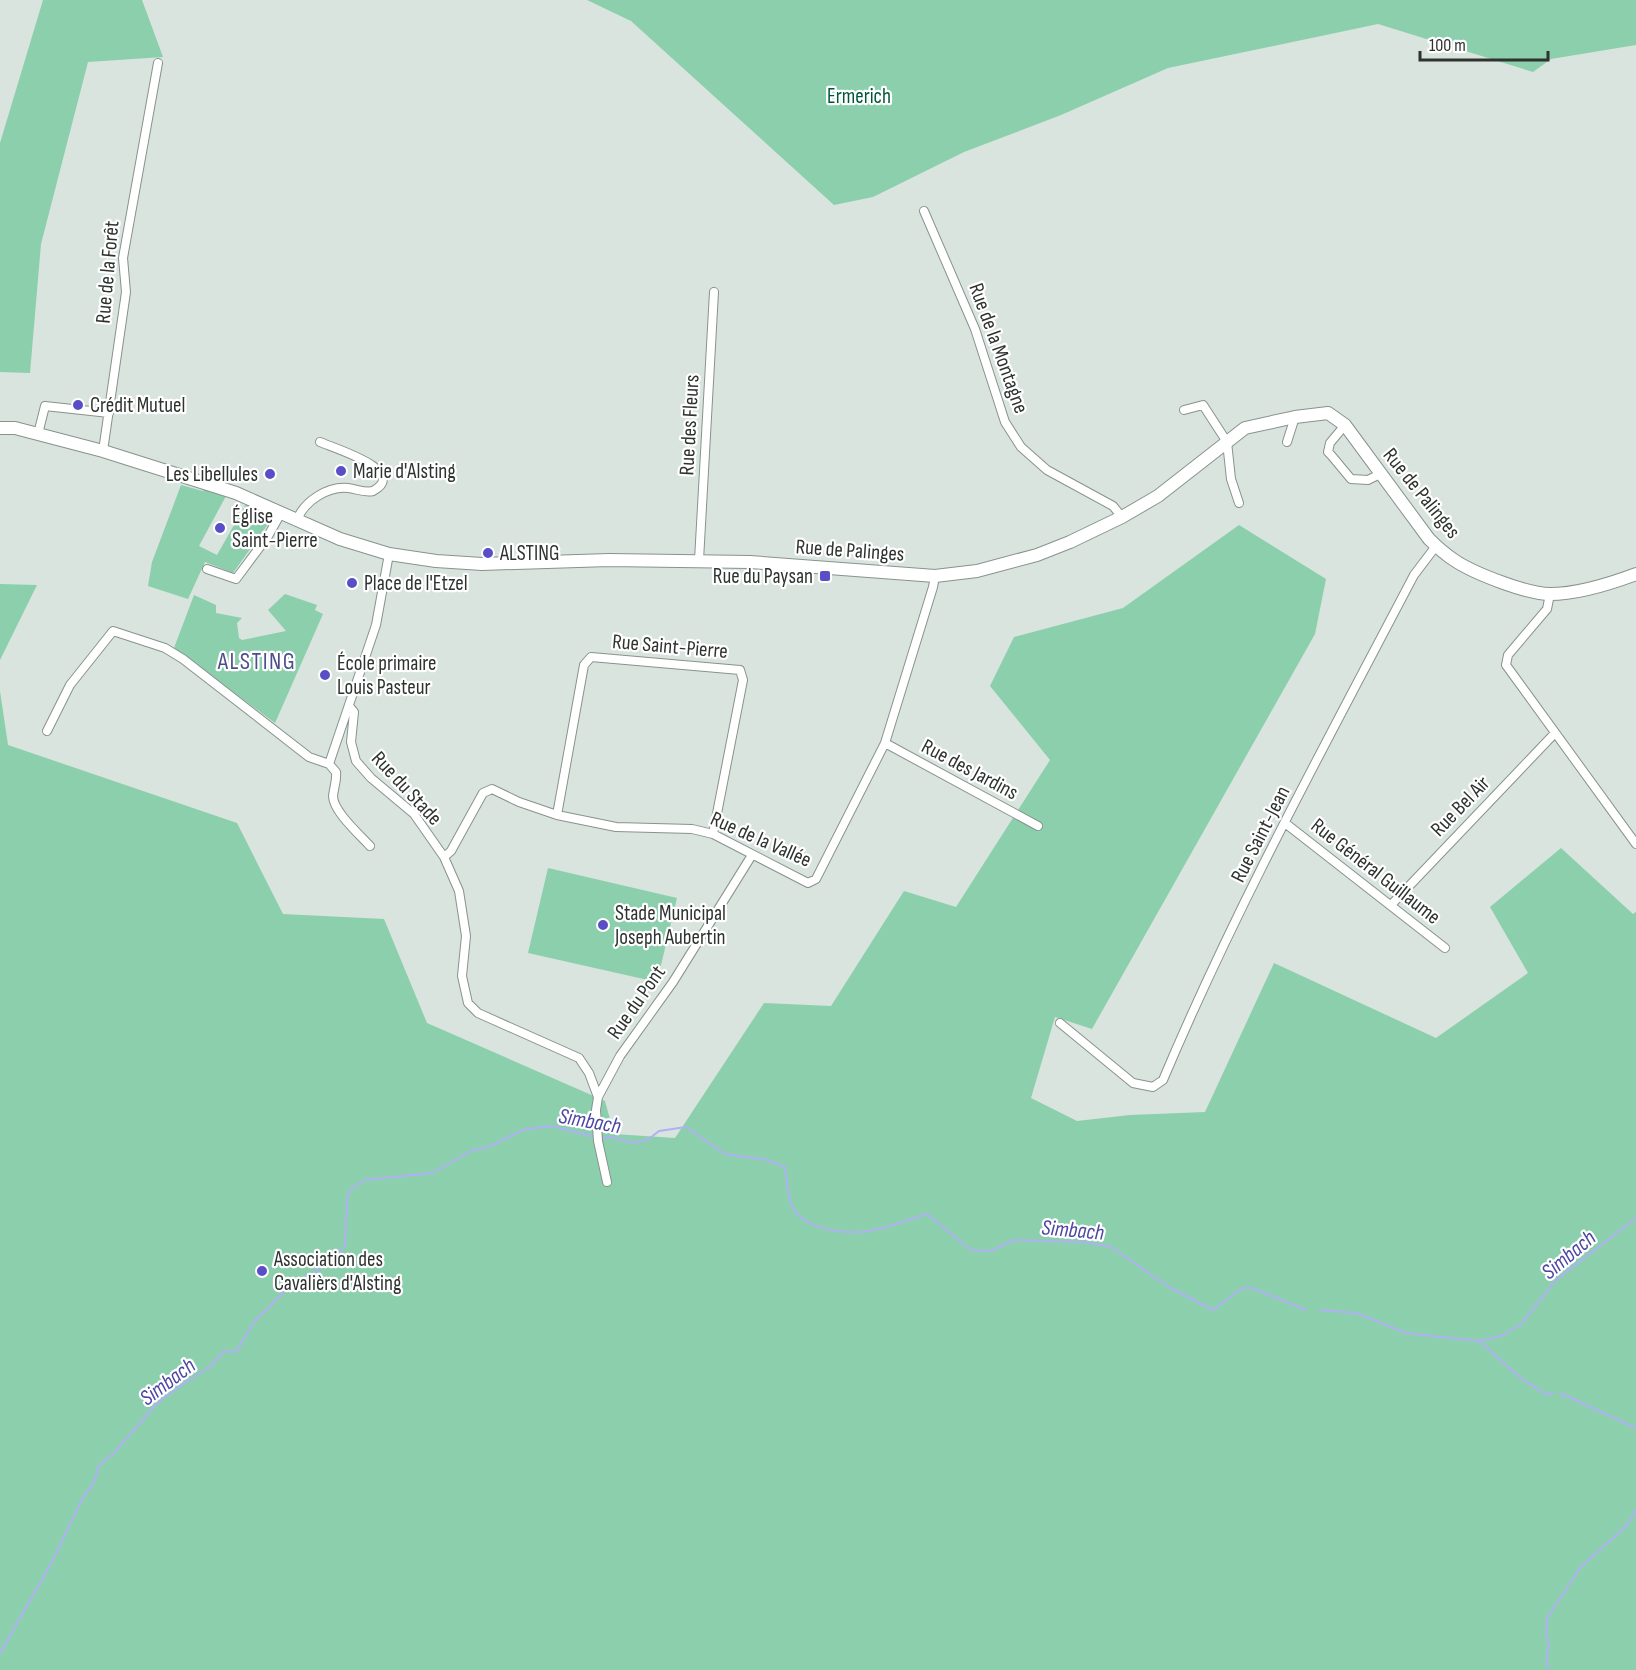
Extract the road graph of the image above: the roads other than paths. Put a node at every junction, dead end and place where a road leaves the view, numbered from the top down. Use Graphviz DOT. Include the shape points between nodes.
graph roads {
  1 [pos="158,63"];
  2 [pos="924,211"];
  3 [pos="714,292"];
  4 [pos="1184,410"];
  5 [pos="109,413"];
  6 [pos="1295,417"];
  7 [pos="1345,425"];
  8 [pos="0,428"];
  9 [pos="38,434"];
  10 [pos="320,442"];
  11 [pos="1227,442"];
  12 [pos="1287,442"];
  13 [pos="103,451"];
  14 [pos="1380,474"];
  15 [pos="1239,503"];
  16 [pos="281,513"];
  17 [pos="1122,518"];
  18 [pos="297,520"];
  19 [pos="1436,546"];
  20 [pos="389,554"];
  21 [pos="699,560"];
  22 [pos="207,569"];
  23 [pos="1636,574"];
  24 [pos="935,576"];
  25 [pos="1550,594"];
  26 [pos="349,706"];
  27 [pos="47,731"];
  28 [pos="1555,733"];
  29 [pos="885,743"];
  30 [pos="329,765"];
  31 [pos="557,815"];
  32 [pos="1285,823"];
  33 [pos="1038,825"];
  34 [pos="713,834"];
  35 [pos="1636,844"];
  36 [pos="369,846"];
  37 [pos="752,855"];
  38 [pos="444,857"];
  39 [pos="1391,905"];
  40 [pos="1445,948"];
  41 [pos="1060,1023"];
  42 [pos="598,1096"];
  43 [pos="607,1182"];
  1 -- 5 [label="street, Rue de la Forêt" via="123,258 126,292"];
  2 -- 17 [label="street, Rue de la Montagne" via="975,329 1005,422 1021,447 1047,470 1113,506"];
  3 -- 21 [label="street, Rue des Fleurs"];
  4 -- 11 [label="street" via="1203,405"];
  5 -- 9 [label="street" via="45,406"];
  5 -- 13 [label="street, Rue de la Forêt"];
  6 -- 7 [label="main road, Rue de Palinges" via="1328,413"];
  6 -- 11 [label="main road, Rue de Palinges" via="1252,425"];
  6 -- 12 [label="street"];
  7 -- 14 [label="main road, Rue de Palinges"];
  7 -- 14 [label="street" via="1330,443 1331,455 1351,479 1368,480"];
  8 -- 9 [label="main road, Rue de Palinges"];
  9 -- 13 [label="main road, Rue de Palinges"];
  10 -- 18 [label="street" via="372,464 380,470 381,485 373,491 328,491 308,503"];
  11 -- 15 [label="street" via="1231,478"];
  11 -- 17 [label="main road, Rue de Palinges" via="1158,496"];
  13 -- 16 [label="main road, Rue de Palinges" via="236,493"];
  14 -- 19 [label="main road, Rue de Palinges"];
  16 -- 18 [label="main road, Rue de Palinges"];
  16 -- 22 [label="street" via="236,579"];
  17 -- 24 [label="main road, Rue de Palinges" via="1028,558"];
  18 -- 20 [label="main road, Rue de Palinges"];
  19 -- 25 [label="main road, Rue de Palinges" via="1466,567 1524,589"];
  19 -- 32 [label="street, Rue Saint-Jean" via="1414,575"];
  20 -- 21 [label="main road, Rue de Palinges" via="482,564"];
  20 -- 26 [label="street" via="376,625"];
  21 -- 24 [label="main road, Rue de Palinges"];
  23 -- 25 [label="main road, Rue de Palinges"];
  24 -- 29 [label="street, Rue de la Vallée"];
  25 -- 28 [label="street" via="1546,609 1508,655 1506,665"];
  26 -- 30 [label="street"];
  26 -- 38 [label="street, Rue du Stade" via="354,712 351,742 356,761 414,814"];
  27 -- 30 [label="street" via="70,685 113,631 173,652 309,757"];
  28 -- 35 [label="street"];
  28 -- 39 [label="street, Rue Bel Air"];
  29 -- 33 [label="street, Rue des Jardins"];
  29 -- 37 [label="street, Rue de la Vallée" via="816,879 807,883"];
  30 -- 36 [label="street" via="336,772 335,806"];
  31 -- 34 [label="street, Rue de la Vallée" via="616,827"];
  31 -- 34 [label="street, Rue Saint-Pierre" via="584,665 591,657 740,670 744,680"];
  31 -- 38 [label="street, Rue de la Vallée" via="492,789 483,793"];
  32 -- 39 [label="street, Rue Général Guillaume"];
  32 -- 41 [label="street, Rue Saint-Jean" via="1196,1002 1163,1080 1153,1087 1133,1083"];
  34 -- 37 [label="street, Rue de la Vallée"];
  37 -- 42 [label="street, Rue du Pont"];
  38 -- 42 [label="street, Rue du Stade" via="461,902 466,936 462,976 468,1003 478,1013 516,1032 579,1058"];
  39 -- 40 [label="street, Rue Général Guillaume"];
  42 -- 43 [label="street, Rue du Pont" via="598,1137"];
}
